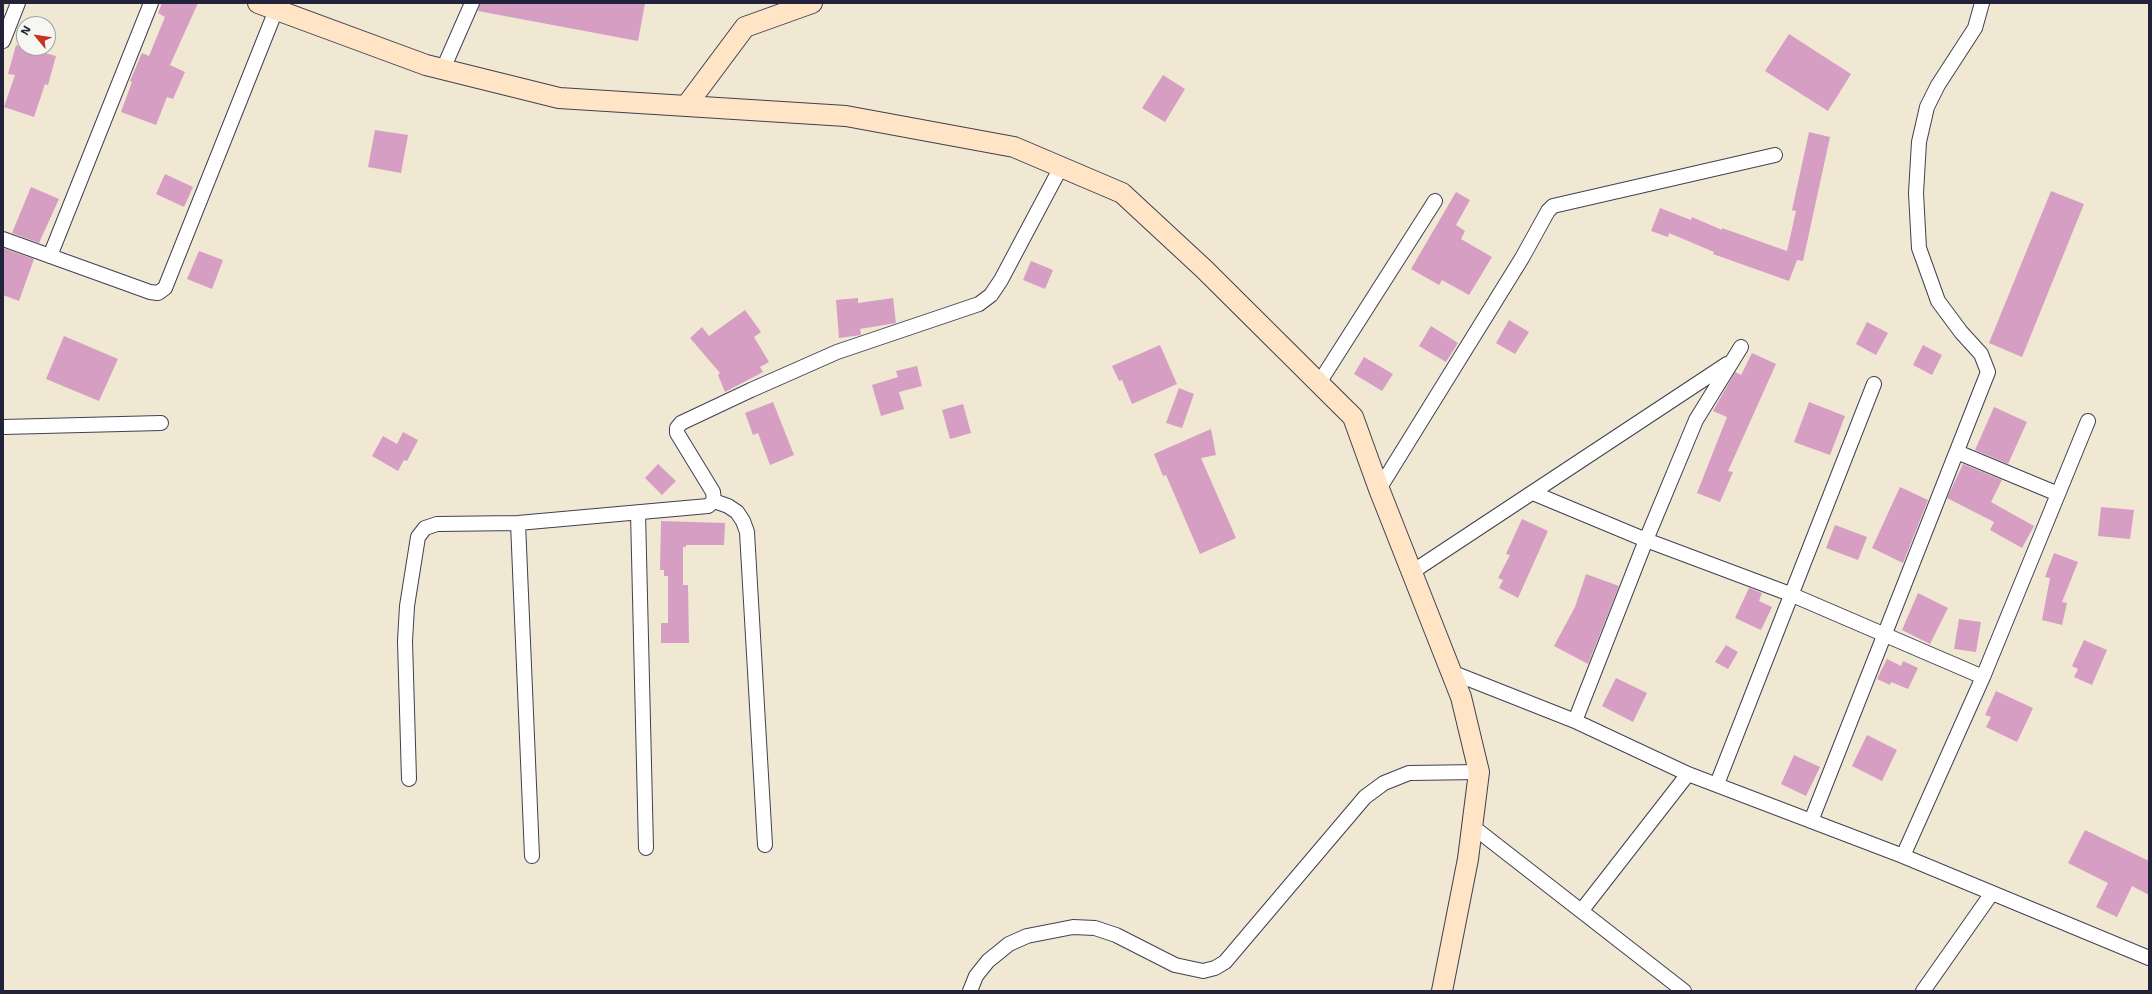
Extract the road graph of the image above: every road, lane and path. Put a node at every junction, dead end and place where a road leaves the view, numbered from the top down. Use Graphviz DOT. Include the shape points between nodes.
graph roads {
  1 [pos="18,3"];
  2 [pos="151,3"];
  3 [pos="472,3"];
  4 [pos="812,3"];
  5 [pos="1982,3"];
  6 [pos="267,6"];
  7 [pos="3,41"];
  8 [pos="443,69"];
  9 [pos="686,106"];
  10 [pos="1775,155"];
  11 [pos="1061,167"];
  12 [pos="1435,201"];
  13 [pos="3,239"];
  14 [pos="50,256"];
  15 [pos="1741,346"];
  16 [pos="1732,361"];
  17 [pos="1319,383"];
  18 [pos="1874,384"];
  19 [pos="2088,421"];
  20 [pos="161,423"];
  21 [pos="3,427"];
  22 [pos="1957,452"];
  23 [pos="1378,489"];
  24 [pos="1533,493"];
  25 [pos="2058,494"];
  26 [pos="714,501"];
  27 [pos="638,513"];
  28 [pos="518,522"];
  29 [pos="1646,540"];
  30 [pos="1412,572"];
  31 [pos="1790,594"];
  32 [pos="1885,635"];
  33 [pos="1451,672"];
  34 [pos="1983,677"];
  35 [pos="1575,721"];
  36 [pos="1479,772"];
  37 [pos="1688,774"];
  38 [pos="410,779"];
  39 [pos="1717,784"];
  40 [pos="1811,821"];
  41 [pos="1472,826"];
  42 [pos="765,845"];
  43 [pos="646,848"];
  44 [pos="532,856"];
  45 [pos="1903,856"];
  46 [pos="1992,894"];
  47 [pos="1582,910"];
  48 [pos="2149,958"];
  49 [pos="970,991"];
  50 [pos="1442,991"];
  51 [pos="1684,991"];
  52 [pos="1923,991"];
  1 -- 7 [label="street"];
  2 -- 14 [label="street"];
  3 -- 8 [label="street"];
  4 -- 9 [label="main road" via="745,27"];
  5 -- 22 [label="street" via="1975,28 1938,85 1927,107 1919,142 1916,193 1919,248 1938,301 1981,354 1988,372"];
  6 -- 8 [label="main road"];
  6 -- 14 [label="street" via="166,288 158,293 150,292"];
  8 -- 9 [label="main road" via="559,98"];
  9 -- 11 [label="main road" via="846,116 1014,147"];
  10 -- 23 [label="street" via="1553,206"];
  11 -- 17 [label="main road" via="1122,193 1204,269"];
  11 -- 26 [label="street" via="1001,280 990,295 979,304 837,352 681,423 677,433 713,492"];
  12 -- 17 [label="street"];
  13 -- 14 [label="street"];
  15 -- 16 [label="street"];
  16 -- 24 [label="street"];
  16 -- 29 [label="street" via="1696,420"];
  17 -- 23 [label="main road" via="1353,417"];
  18 -- 31 [label="street"];
  19 -- 25 [label="street"];
  20 -- 21 [label="street"];
  22 -- 25 [label="street"];
  22 -- 32 [label="street"];
  23 -- 30 [label="main road"];
  24 -- 29 [label="street"];
  24 -- 30 [label="street"];
  25 -- 34 [label="street"];
  26 -- 27 [label="street" via="708,506"];
  26 -- 42 [label="street" via="737,512 747,532"];
  27 -- 28 [label="street"];
  27 -- 43 [label="street"];
  28 -- 38 [label="street" via="437,524 425,528 418,537 407,606 405,641"];
  28 -- 44 [label="street"];
  29 -- 31 [label="street"];
  29 -- 35 [label="street"];
  30 -- 33 [label="main road"];
  31 -- 32 [label="street"];
  31 -- 39 [label="street"];
  32 -- 34 [label="street"];
  32 -- 40 [label="street"];
  33 -- 35 [label="street"];
  33 -- 36 [label="main road" via="1461,697"];
  34 -- 45 [label="street"];
  35 -- 37 [label="street"];
  36 -- 41 [label="main road"];
  36 -- 49 [label="street" via="1409,773 1374,790 1365,797 1225,962 1215,968 1203,970 1175,965 1116,935 1095,928 1073,928 1027,936 1009,944 988,961 976,976"];
  37 -- 39 [label="street"];
  37 -- 47 [label="street"];
  39 -- 40 [label="street"];
  40 -- 45 [label="street"];
  41 -- 47 [label="street"];
  41 -- 50 [label="main road"];
  45 -- 46 [label="street"];
  46 -- 48 [label="street"];
  46 -- 52 [label="street"];
  47 -- 51 [label="street"];
}
